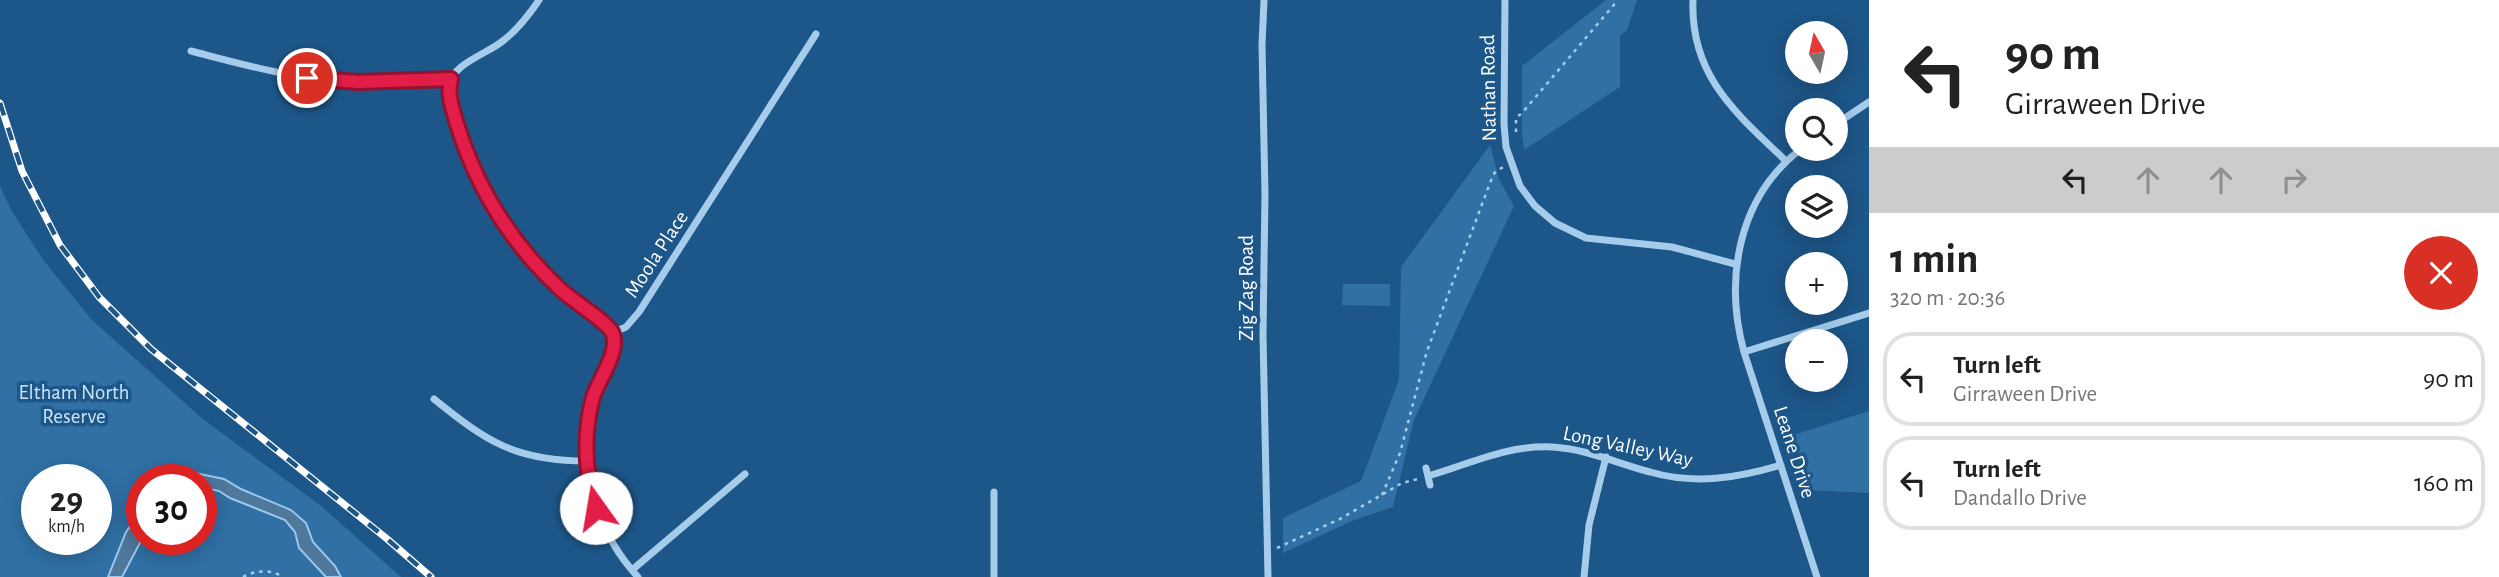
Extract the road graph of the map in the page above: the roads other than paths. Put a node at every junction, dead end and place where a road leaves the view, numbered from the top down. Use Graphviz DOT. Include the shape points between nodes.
graph roads {
  1 [pos="539,0"];
  2 [pos="1264,0"];
  3 [pos="1504,0"];
  4 [pos="1693,0"];
  5 [pos="816,34"];
  6 [pos="191,51"];
  7 [pos="451,79"];
  8 [pos="1869,102"];
  9 [pos="1848,116"];
  10 [pos="1785,160"];
  11 [pos="1786,161"];
  12 [pos="1735,264"];
  13 [pos="1869,313"];
  14 [pos="612,333"];
  15 [pos="1744,352"];
  16 [pos="434,399"];
  17 [pos="1606,457"];
  18 [pos="587,461"];
  19 [pos="1781,465"];
  20 [pos="745,474"];
  21 [pos="1428,476"];
  22 [pos="994,492"];
  23 [pos="632,570"];
  24 [pos="638,577"];
  25 [pos="994,577"];
  26 [pos="1268,577"];
  27 [pos="1584,577"];
  28 [pos="1817,577"];
  1 -- 7 [label="street" via="512,34 459,68"];
  2 -- 26 [label="street, Zig Zag Road"];
  3 -- 12 [label="street, Nathan Road" via="1506,147 1520,186 1535,206 1575,234 1599,241 1672,247"];
  4 -- 10 [label="street" via="1697,44 1710,77 1729,105"];
  5 -- 14 [label="street, Moola Place" via="639,312 626,327"];
  6 -- 7 [label="street" via="307,78 358,82"];
  7 -- 14 [label="street" via="449,96 464,145 496,212 549,278"];
  8 -- 9 [label="street"];
  11 -- 12 [label="street, Leane Drive" via="1754,207"];
  12 -- 15 [label="street, Leane Drive" via="1734,304"];
  13 -- 15 [label="street"];
  14 -- 18 [label="street" via="614,352 597,386 588,421"];
  15 -- 19 [label="street, Leane Drive"];
  16 -- 18 [label="street" via="510,450 550,460"];
  17 -- 19 [label="street, Long Valley Way" via="1658,475 1696,480"];
  17 -- 21 [label="street, Long Valley Way" via="1564,448 1523,448 1483,456"];
  17 -- 27 [label="street" via="1589,524"];
  18 -- 23 [label="street" via="600,519"];
  19 -- 28 [label="street, Leane Drive"];
  20 -- 23 [label="street"];
  22 -- 25 [label="street"];
  23 -- 24 [label="street"];
}
